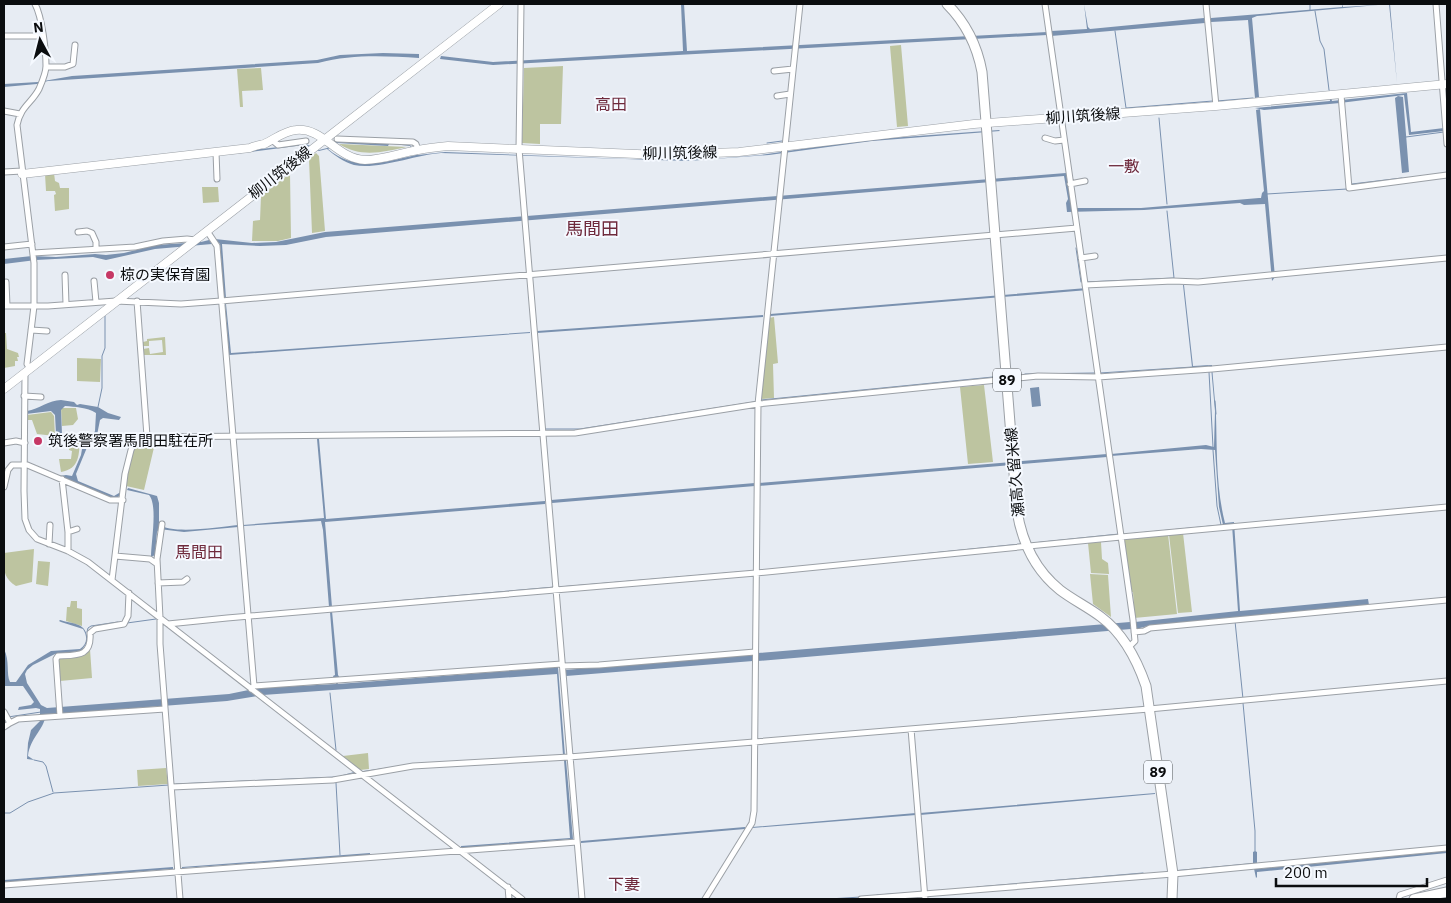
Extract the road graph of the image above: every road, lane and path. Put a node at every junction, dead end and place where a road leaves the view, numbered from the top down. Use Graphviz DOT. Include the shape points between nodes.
graph roads {
  1 [pos="35,4"];
  2 [pos="499,4"];
  3 [pos="521,4"];
  4 [pos="800,4"];
  5 [pos="947,4"];
  6 [pos="1045,4"];
  7 [pos="1206,4"];
  8 [pos="1436,4"];
  9 [pos="4,36"];
  10 [pos="42,36"];
  11 [pos="74,44"];
  12 [pos="46,67"];
  13 [pos="793,69"];
  14 [pos="774,71"];
  15 [pos="1445,84"];
  16 [pos="790,94"];
  17 [pos="1341,95"];
  18 [pos="777,96"];
  19 [pos="1216,106"];
  20 [pos="4,111"];
  21 [pos="20,114"];
  22 [pos="1061,117"];
  23 [pos="987,129"];
  24 [pos="1044,138"];
  25 [pos="323,139"];
  26 [pos="338,139"];
  27 [pos="272,140"];
  28 [pos="1064,140"];
  29 [pos="306,141"];
  30 [pos="1447,144"];
  31 [pos="784,147"];
  32 [pos="519,149"];
  33 [pos="418,150"];
  34 [pos="216,152"];
  35 [pos="4,172"];
  36 [pos="22,173"];
  37 [pos="1447,175"];
  38 [pos="217,179"];
  39 [pos="1085,180"];
  40 [pos="1070,184"];
  41 [pos="1077,228"];
  42 [pos="207,231"];
  43 [pos="78,232"];
  44 [pos="996,236"];
  45 [pos="195,240"];
  46 [pos="32,244"];
  47 [pos="4,246"];
  48 [pos="96,248"];
  49 [pos="33,253"];
  50 [pos="774,254"];
  51 [pos="1095,256"];
  52 [pos="1081,258"];
  53 [pos="1447,258"];
  54 [pos="530,275"];
  55 [pos="65,276"];
  56 [pos="94,281"];
  57 [pos="6,282"];
  58 [pos="1085,285"];
  59 [pos="132,289"];
  60 [pos="116,301"];
  61 [pos="136,301"];
  62 [pos="221,301"];
  63 [pos="96,302"];
  64 [pos="66,304"];
  65 [pos="6,306"];
  66 [pos="34,306"];
  67 [pos="30,330"];
  68 [pos="47,331"];
  69 [pos="1447,347"];
  70 [pos="27,371"];
  71 [pos="1098,377"];
  72 [pos="1007,380"];
  73 [pos="4,389"];
  74 [pos="24,396"];
  75 [pos="41,397"];
  76 [pos="758,404"];
  77 [pos="543,433"];
  78 [pos="147,436"];
  79 [pos="233,437"];
  80 [pos="4,443"];
  81 [pos="25,443"];
  82 [pos="25,465"];
  83 [pos="62,479"];
  84 [pos="4,487"];
  85 [pos="122,500"];
  86 [pos="1447,507"];
  87 [pos="162,524"];
  88 [pos="50,525"];
  89 [pos="77,529"];
  90 [pos="68,532"];
  91 [pos="1121,537"];
  92 [pos="49,544"];
  93 [pos="1026,546"];
  94 [pos="68,551"];
  95 [pos="116,556"];
  96 [pos="157,564"];
  97 [pos="756,573"];
  98 [pos="187,579"];
  99 [pos="112,580"];
  100 [pos="158,583"];
  101 [pos="556,590"];
  102 [pos="129,593"];
  103 [pos="1447,600"];
  104 [pos="247,617"];
  105 [pos="160,618"];
  106 [pos="168,624"];
  107 [pos="1134,632"];
  108 [pos="1129,647"];
  109 [pos="755,652"];
  110 [pos="562,666"];
  111 [pos="1447,681"];
  112 [pos="252,688"];
  113 [pos="165,708"];
  114 [pos="1149,709"];
  115 [pos="4,712"];
  116 [pos="60,716"];
  117 [pos="10,723"];
  118 [pos="4,727"];
  119 [pos="911,729"];
  120 [pos="754,742"];
  121 [pos="569,757"];
  122 [pos="363,774"];
  123 [pos="172,787"];
  124 [pos="576,842"];
  125 [pos="1447,848"];
  126 [pos="461,851"];
  127 [pos="178,872"];
  128 [pos="1173,874"];
  129 [pos="1447,880"];
  130 [pos="4,885"];
  131 [pos="508,887"];
  132 [pos="1447,892"];
  133 [pos="925,897"];
  134 [pos="180,899"];
  135 [pos="509,899"];
  136 [pos="522,899"];
  137 [pos="582,899"];
  138 [pos="705,899"];
  139 [pos="861,899"];
  140 [pos="1172,899"];
  141 [pos="1399,899"];
  142 [pos="1419,899"];
  1 -- 10 [label="street" via="40,13"];
  2 -- 25 [label="main road"];
  3 -- 32 [label="street"];
  4 -- 13 [label="street"];
  5 -- 23 [label="main road, 瀬高久留米線 / 89" via="972,38 982,72"];
  6 -- 22 [label="street"];
  7 -- 19 [label="street"];
  8 -- 15 [label="street"];
  9 -- 10 [label="street"];
  10 -- 12 [label="street"];
  11 -- 12 [label="street" via="73,64"];
  12 -- 21 [label="street" via="39,89"];
  13 -- 14 [label="street"];
  13 -- 16 [label="street"];
  15 -- 17 [label="main road, 柳川筑後線"];
  15 -- 30 [label="street"];
  16 -- 18 [label="street"];
  16 -- 31 [label="street"];
  17 -- 19 [label="main road, 柳川筑後線"];
  17 -- 37 [label="street" via="1349,188"];
  19 -- 22 [label="main road, 柳川筑後線"];
  20 -- 21 [label="street"];
  21 -- 36 [label="street" via="17,125"];
  22 -- 23 [label="main road, 柳川筑後線"];
  22 -- 28 [label="street"];
  23 -- 31 [label="main road, 柳川筑後線"];
  23 -- 44 [label="main road, 瀬高久留米線 / 89"];
  24 -- 28 [label="street"];
  25 -- 27 [label="main road" via="315,133 298,129"];
  25 -- 33 [label="main road, 柳川筑後線" via="352,158 364,160"];
  25 -- 42 [label="main road, 柳川筑後線"];
  26 -- 33 [label="street" via="413,142"];
  27 -- 29 [label="street" via="278,145"];
  27 -- 34 [label="main road" via="250,148"];
  28 -- 40 [label="street"];
  31 -- 32 [label="main road, 柳川筑後線" via="678,155"];
  31 -- 50 [label="street"];
  32 -- 33 [label="main road, 柳川筑後線" via="448,146"];
  32 -- 54 [label="street"];
  34 -- 36 [label="main road"];
  34 -- 38 [label="street"];
  35 -- 36 [label="street"];
  36 -- 46 [label="street"];
  39 -- 40 [label="street"];
  40 -- 41 [label="street"];
  41 -- 44 [label="street"];
  41 -- 52 [label="street"];
  42 -- 45 [label="main road, 柳川筑後線"];
  42 -- 62 [label="street" via="217,246"];
  43 -- 48 [label="street" via="92,233"];
  44 -- 50 [label="street"];
  44 -- 72 [label="main road, 瀬高久留米線 / 89"];
  45 -- 48 [label="street"];
  45 -- 59 [label="main road, 柳川筑後線"];
  46 -- 47 [label="street"];
  46 -- 49 [label="street"];
  48 -- 49 [label="street"];
  49 -- 66 [label="street"];
  50 -- 54 [label="street"];
  50 -- 76 [label="street"];
  51 -- 52 [label="street"];
  52 -- 58 [label="street"];
  53 -- 58 [label="street" via="1198,282"];
  54 -- 62 [label="street"];
  54 -- 77 [label="street"];
  55 -- 64 [label="street"];
  56 -- 63 [label="street"];
  57 -- 65 [label="street"];
  58 -- 71 [label="street"];
  59 -- 60 [label="main road, 柳川筑後線"];
  59 -- 61 [label="street"];
  60 -- 61 [label="street"];
  60 -- 63 [label="street"];
  60 -- 70 [label="main road, 柳川筑後線"];
  61 -- 62 [label="street" via="181,304"];
  61 -- 78 [label="street"];
  62 -- 79 [label="street"];
  63 -- 64 [label="street"];
  64 -- 66 [label="street"];
  65 -- 66 [label="street"];
  66 -- 67 [label="street"];
  67 -- 68 [label="street"];
  67 -- 70 [label="street"];
  69 -- 71 [label="street"];
  70 -- 73 [label="main road, 柳川筑後線"];
  70 -- 74 [label="street"];
  71 -- 72 [label="street" via="1038,376"];
  71 -- 91 [label="street"];
  72 -- 76 [label="street"];
  72 -- 93 [label="main road, 瀬高久留米線 / 89" via="1017,511"];
  74 -- 75 [label="street"];
  74 -- 81 [label="street"];
  76 -- 77 [label="street" via="575,433"];
  76 -- 97 [label="street"];
  77 -- 79 [label="street"];
  77 -- 101 [label="street"];
  78 -- 79 [label="street"];
  78 -- 85 [label="street" via="136,440 131,450"];
  79 -- 104 [label="street"];
  80 -- 81 [label="street"];
  81 -- 82 [label="street"];
  82 -- 83 [label="street"];
  82 -- 84 [label="street" via="12,465"];
  82 -- 92 [label="street" via="28,530"];
  83 -- 85 [label="street" via="110,500"];
  83 -- 90 [label="street"];
  85 -- 95 [label="street"];
  86 -- 91 [label="street"];
  87 -- 96 [label="street"];
  88 -- 92 [label="street"];
  89 -- 90 [label="street"];
  90 -- 94 [label="street"];
  91 -- 93 [label="street"];
  91 -- 107 [label="street"];
  92 -- 94 [label="street"];
  93 -- 97 [label="street"];
  93 -- 108 [label="main road, 瀬高久留米線 / 89" via="1043,573 1059,589 1102,617"];
  94 -- 99 [label="street"];
  95 -- 96 [label="street" via="150,559"];
  95 -- 99 [label="street"];
  96 -- 100 [label="street"];
  97 -- 101 [label="street"];
  97 -- 109 [label="street"];
  98 -- 100 [label="street"];
  99 -- 102 [label="street"];
  100 -- 105 [label="street"];
  101 -- 104 [label="street"];
  101 -- 110 [label="street"];
  102 -- 105 [label="street"];
  102 -- 116 [label="street" via="128,616 124,624 95,629 90,633 91,642 81,655 58,656 56,659"];
  103 -- 107 [label="street"];
  104 -- 106 [label="street"];
  104 -- 112 [label="street"];
  105 -- 106 [label="street"];
  105 -- 113 [label="street"];
  106 -- 112 [label="street"];
  107 -- 108 [label="street" via="1135,641"];
  108 -- 114 [label="main road, 瀬高久留米線 / 89" via="1146,686"];
  109 -- 110 [label="street"];
  109 -- 120 [label="street"];
  110 -- 112 [label="street"];
  110 -- 121 [label="street"];
  111 -- 114 [label="street"];
  112 -- 122 [label="street"];
  113 -- 116 [label="street"];
  113 -- 123 [label="street"];
  114 -- 119 [label="street"];
  114 -- 128 [label="main road, 瀬高久留米線 / 89"];
  115 -- 117 [label="street"];
  116 -- 117 [label="street" via="18,719"];
  117 -- 118 [label="street"];
  119 -- 120 [label="street"];
  119 -- 133 [label="street"];
  120 -- 121 [label="street"];
  120 -- 138 [label="street" via="752,823"];
  121 -- 122 [label="street" via="413,766"];
  121 -- 124 [label="street"];
  122 -- 123 [label="street" via="333,780"];
  122 -- 126 [label="street"];
  123 -- 127 [label="street"];
  124 -- 126 [label="street"];
  124 -- 137 [label="street"];
  125 -- 128 [label="street"];
  126 -- 127 [label="street"];
  126 -- 131 [label="street"];
  127 -- 130 [label="street"];
  127 -- 134 [label="street"];
  128 -- 133 [label="street"];
  128 -- 140 [label="main road, 瀬高久留米線 / 89"];
  129 -- 141 [label="street" via="1400,895"];
  131 -- 135 [label="street"];
  131 -- 136 [label="street"];
  132 -- 142 [label="main road"];
  133 -- 139 [label="street"];
}
